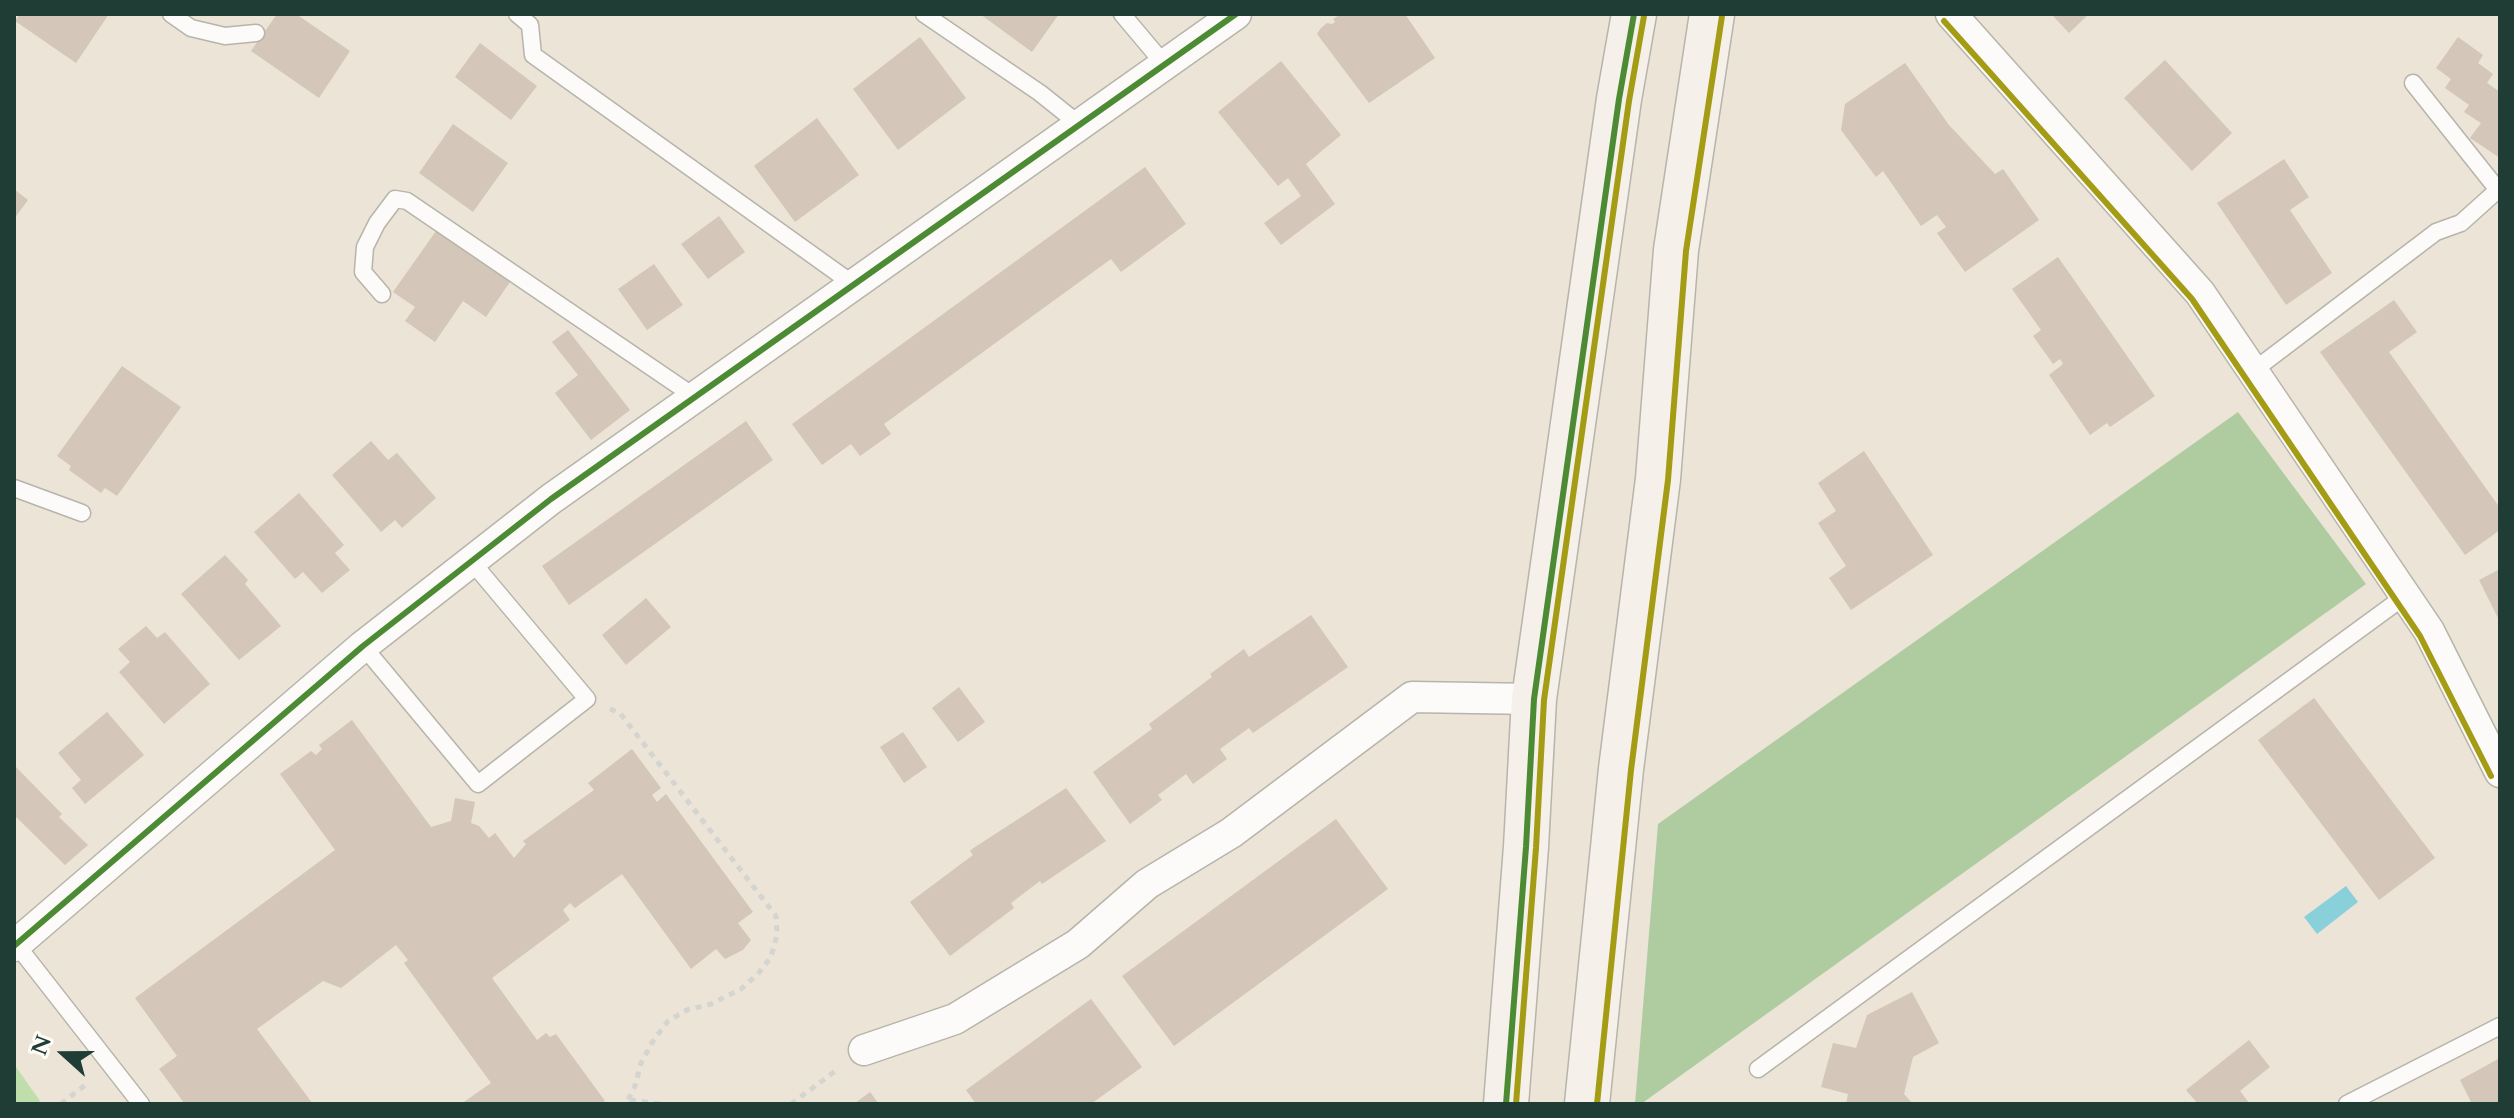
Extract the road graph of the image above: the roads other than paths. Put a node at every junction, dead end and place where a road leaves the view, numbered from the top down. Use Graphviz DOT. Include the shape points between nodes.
graph roads {
  1 [pos="171,14"];
  2 [pos="517,14"];
  3 [pos="924,14"];
  4 [pos="1122,14"];
  5 [pos="1236,14"];
  6 [pos="1634,14"];
  7 [pos="1712,14"];
  8 [pos="1951,14"];
  9 [pos="256,33"];
  10 [pos="1165,65"];
  11 [pos="2413,83"];
  12 [pos="1080,125"];
  13 [pos="2499,189"];
  14 [pos="853,284"];
  15 [pos="382,294"];
  16 [pos="2253,371"];
  17 [pos="695,397"];
  18 [pos="14,488"];
  19 [pos="82,513"];
  20 [pos="472,562"];
  21 [pos="2405,596"];
  22 [pos="363,646"];
  23 [pos="1534,699"];
  24 [pos="2500,772"];
  25 [pos="15,945"];
  26 [pos="2500,1026"];
  27 [pos="864,1050"];
  28 [pos="1758,1069"];
  29 [pos="141,1104"];
  30 [pos="1506,1104"];
  31 [pos="1587,1104"];
  32 [pos="2347,1104"];
  1 -- 9 [label="lane" via="191,28 225,36"];
  2 -- 14 [label="lane" via="530,25 533,55"];
  3 -- 12 [label="lane"];
  4 -- 10 [label="lane"];
  5 -- 10 [label="street"];
  6 -- 23 [label="main road"];
  7 -- 31 [label="main road" via="1676,250 1658,479 1621,769"];
  8 -- 16 [label="street" via="2200,293"];
  10 -- 12 [label="street"];
  11 -- 13 [label="lane"];
  12 -- 14 [label="street"];
  13 -- 16 [label="lane" via="2461,223 2436,232"];
  14 -- 17 [label="street"];
  15 -- 17 [label="lane" via="363,272 365,247 395,199 407,201"];
  16 -- 21 [label="street"];
  17 -- 20 [label="street"];
  18 -- 19 [label="lane"];
  20 -- 22 [label="street"];
  20 -- 22 [label="lane" via="587,699 478,784"];
  21 -- 24 [label="street" via="2429,631"];
  21 -- 28 [label="lane"];
  22 -- 25 [label="street"];
  23 -- 27 [label="street" via="1412,697 1231,833 1147,884 1078,944 955,1019"];
  23 -- 30 [label="main road"];
  25 -- 29 [label="lane"];
  26 -- 32 [label="lane"];
}
